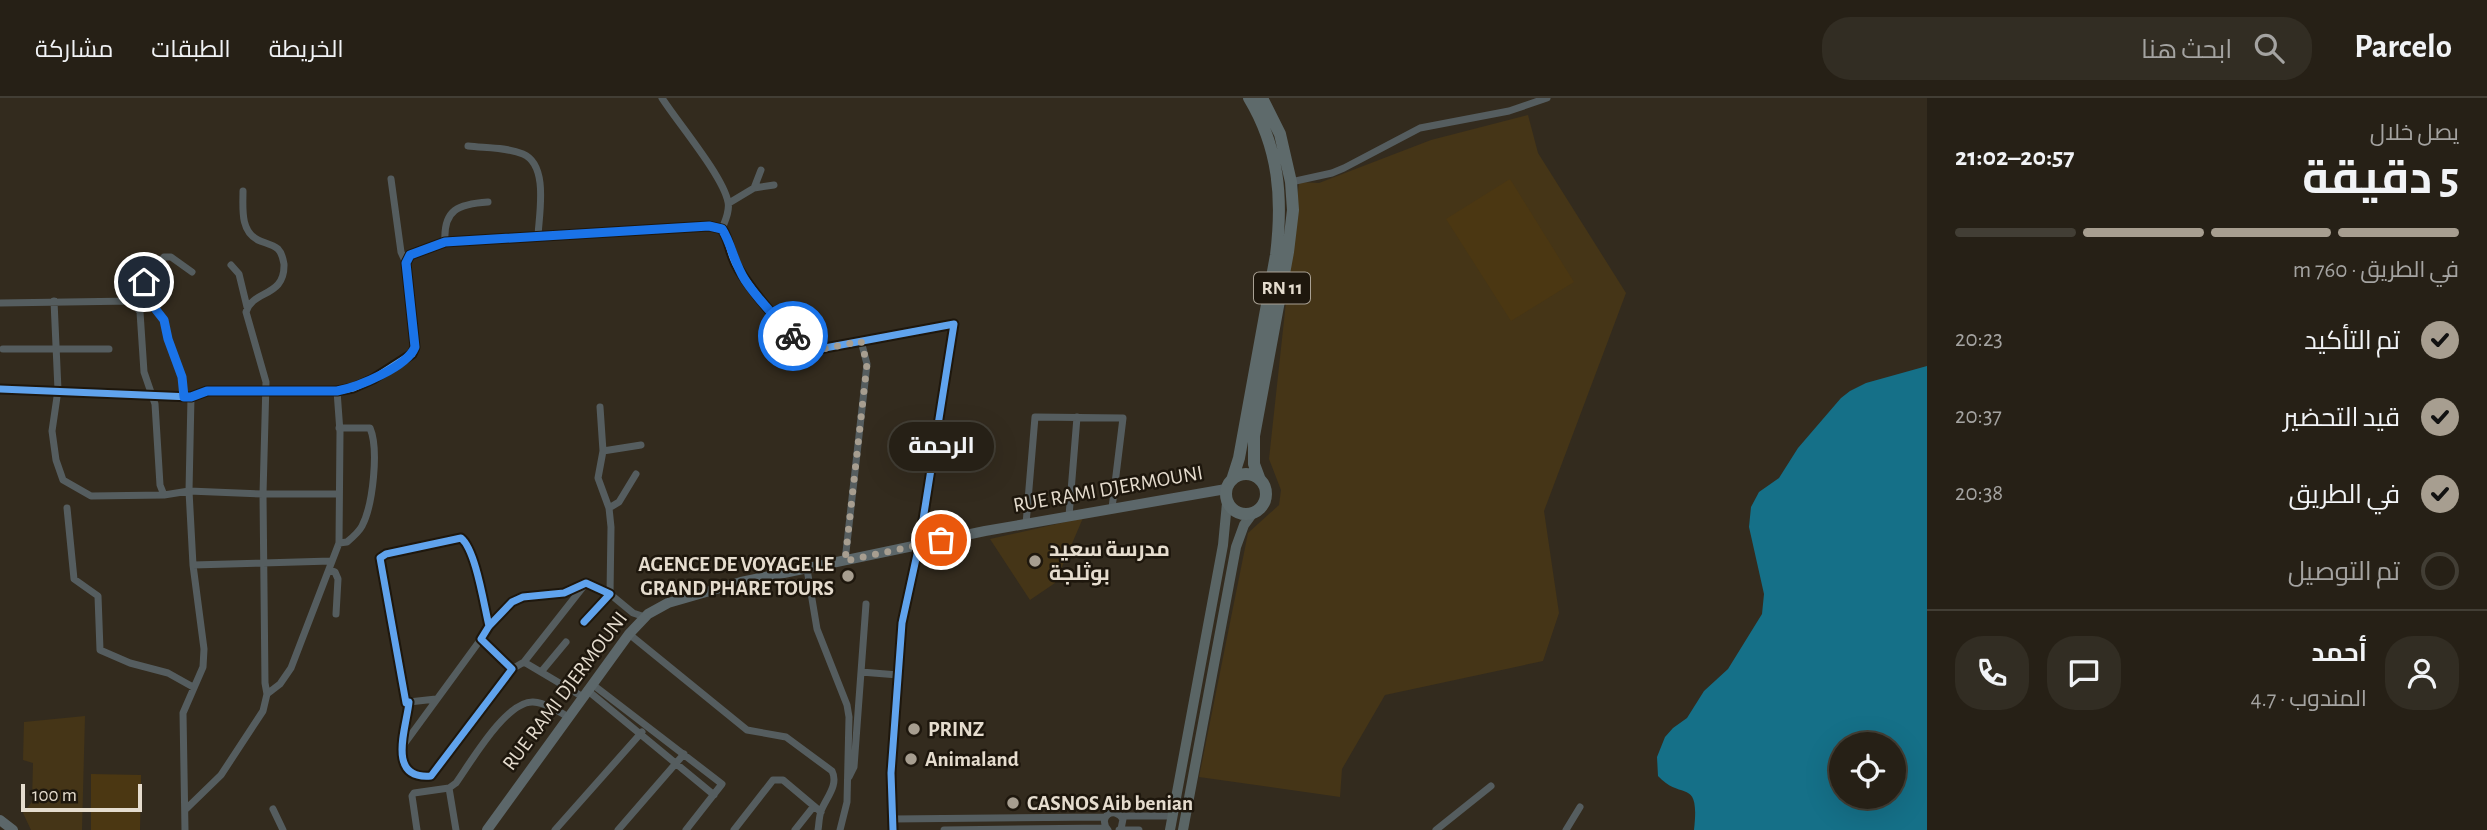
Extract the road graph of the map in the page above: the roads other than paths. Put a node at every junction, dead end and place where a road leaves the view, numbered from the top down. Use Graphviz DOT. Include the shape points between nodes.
graph roads {
  1 [pos="662,98"];
  2 [pos="1249,98"];
  3 [pos="1262,98"];
  4 [pos="1547,98"];
  5 [pos="468,146"];
  6 [pos="761,170"];
  7 [pos="391,179"];
  8 [pos="1291,182"];
  9 [pos="774,185"];
  10 [pos="754,188"];
  11 [pos="243,191"];
  12 [pos="488,202"];
  13 [pos="729,203"];
  14 [pos="722,229"];
  15 [pos="538,236"];
  16 [pos="445,242"];
  17 [pos="406,263"];
  18 [pos="231,265"];
  19 [pos="192,272"];
  20 [pos="142,292"];
  21 [pos="133,301"];
  22 [pos="54,302"];
  23 [pos="0,303"];
  24 [pos="247,307"];
  25 [pos="861,341"];
  26 [pos="3,349"];
  27 [pos="55,349"];
  28 [pos="109,349"];
  29 [pos="0,388"];
  30 [pos="58,390"];
  31 [pos="337,391"];
  32 [pos="265,393"];
  33 [pos="152,394"];
  34 [pos="187,397"];
  35 [pos="600,407"];
  36 [pos="1077,417"];
  37 [pos="339,428"];
  38 [pos="640,445"];
  39 [pos="603,451"];
  40 [pos="636,474"];
  41 [pos="1260,480"];
  42 [pos="1229,484"];
  43 [pos="189,491"];
  44 [pos="263,494"];
  45 [pos="339,494"];
  46 [pos="163,495"];
  47 [pos="1227,503"];
  48 [pos="67,508"];
  49 [pos="1112,508"];
  50 [pos="609,509"];
  51 [pos="1252,514"];
  52 [pos="1069,516"];
  53 [pos="1027,524"];
  54 [pos="339,543"];
  55 [pos="919,545"];
  56 [pos="331,561"];
  57 [pos="845,561"];
  58 [pos="264,564"];
  59 [pos="193,565"];
  60 [pos="807,569"];
  61 [pos="330,570"];
  62 [pos="586,583"];
  63 [pos="610,594"];
  64 [pos="866,604"];
  65 [pos="336,614"];
  66 [pos="645,617"];
  67 [pos="584,622"];
  68 [pos="489,626"];
  69 [pos="629,634"];
  70 [pos="481,639"];
  71 [pos="565,642"];
  72 [pos="524,662"];
  73 [pos="512,669"];
  74 [pos="541,672"];
  75 [pos="861,672"];
  76 [pos="898,675"];
  77 [pos="193,687"];
  78 [pos="587,690"];
  79 [pos="267,694"];
  80 [pos="436,699"];
  81 [pos="409,702"];
  82 [pos="568,717"];
  83 [pos="647,727"];
  84 [pos="640,734"];
  85 [pos="400,750"];
  86 [pos="684,754"];
  87 [pos="675,764"];
  88 [pos="847,781"];
  89 [pos="1491,786"];
  90 [pos="449,788"];
  91 [pos="714,795"];
  92 [pos="814,806"];
  93 [pos="1580,807"];
  94 [pos="273,808"];
  95 [pos="185,810"];
  96 [pos="821,812"];
  97 [pos="1122,816"];
  98 [pos="1172,816"];
  99 [pos="1105,817"];
  100 [pos="957,818"];
  101 [pos="893,819"];
  102 [pos="0,820"];
  103 [pos="978,829"];
  104 [pos="1107,829"];
  105 [pos="1119,829"];
  106 [pos="13,830"];
  107 [pos="185,830"];
  108 [pos="283,830"];
  109 [pos="417,830"];
  110 [pos="456,830"];
  111 [pos="487,830"];
  112 [pos="555,830"];
  113 [pos="618,830"];
  114 [pos="686,830"];
  115 [pos="734,830"];
  116 [pos="795,830"];
  117 [pos="818,830"];
  118 [pos="840,830"];
  119 [pos="893,830"];
  120 [pos="944,830"];
  121 [pos="1139,830"];
  122 [pos="1170,830"];
  123 [pos="1183,830"];
  124 [pos="1436,830"];
  125 [pos="1566,830"];
  1 -- 13 [label="street"];
  2 -- 42 [label="highway, RN 11" via="1277,172 1280,223 1246,419"];
  3 -- 8 [label="highway, RN 11" via="1280,134"];
  4 -- 8 [label="street" via="1509,111 1420,128 1332,173"];
  5 -- 15 [label="street" via="524,154 534,164 542,186"];
  6 -- 10 [label="street"];
  7 -- 17 [label="street"];
  8 -- 41 [label="highway, RN 11" via="1288,252 1254,436 1254,464"];
  9 -- 10 [label="street"];
  10 -- 13 [label="street"];
  11 -- 24 [label="street" via="247,231 277,248 284,264 278,285"];
  12 -- 16 [label="street" via="466,203 454,210 444,230"];
  13 -- 14 [label="street"];
  14 -- 15 [label="street"];
  14 -- 25 [label="street" via="746,283 807,349"];
  15 -- 16 [label="street"];
  16 -- 17 [label="street" via="410,255"];
  17 -- 31 [label="street" via="412,354 373,379"];
  18 -- 24 [label="street" via="239,274"];
  19 -- 20 [label="street" via="172,257 164,257 144,282"];
  20 -- 21 [label="street"];
  20 -- 34 [label="street" via="164,320"];
  21 -- 22 [label="street"];
  21 -- 33 [label="street" via="140,312 144,372"];
  22 -- 23 [label="street"];
  22 -- 27 [label="street"];
  24 -- 32 [label="street" via="263,366"];
  25 -- 55 [label="street" via="954,324"];
  25 -- 57 [label="street" via="867,364"];
  26 -- 27 [label="street"];
  27 -- 28 [label="street"];
  27 -- 30 [label="street"];
  29 -- 30 [label="street"];
  30 -- 33 [label="street"];
  30 -- 46 [label="street" via="52,431 63,480 90,496"];
  31 -- 32 [label="street"];
  31 -- 37 [label="street"];
  32 -- 34 [label="street" via="207,391"];
  32 -- 44 [label="street"];
  33 -- 34 [label="street"];
  33 -- 46 [label="street"];
  34 -- 43 [label="street"];
  35 -- 39 [label="street"];
  36 -- 49 [label="street" via="1123,418"];
  36 -- 52 [label="street"];
  36 -- 53 [label="street" via="1035,417"];
  37 -- 45 [label="street"];
  37 -- 54 [label="street" via="370,428 374,445 369,511 361,529 348,542"];
  38 -- 39 [label="street"];
  39 -- 50 [label="street" via="598,478"];
  40 -- 50 [label="street" via="619,502"];
  41 -- 42 [label="highway" via="1243,474"];
  41 -- 51 [label="highway" via="1266,499"];
  42 -- 47 [label="highway"];
  42 -- 49 [label="main road, RUE RAMI DJERMOUNI"];
  43 -- 44 [label="street"];
  43 -- 46 [label="street"];
  43 -- 59 [label="street"];
  44 -- 45 [label="street"];
  44 -- 58 [label="street"];
  45 -- 54 [label="street"];
  47 -- 51 [label="highway" via="1238,513"];
  47 -- 98 [label="main road"];
  48 -- 77 [label="street" via="74,579 98,596 100,650 169,673"];
  49 -- 52 [label="main road, RUE RAMI DJERMOUNI"];
  50 -- 63 [label="street"];
  51 -- 123 [label="main road" via="1236,547"];
  52 -- 53 [label="main road, RUE RAMI DJERMOUNI"];
  53 -- 55 [label="main road, RUE RAMI DJERMOUNI"];
  54 -- 56 [label="street"];
  55 -- 57 [label="main road, RUE RAMI DJERMOUNI"];
  55 -- 76 [label="street" via="902,623"];
  56 -- 58 [label="street"];
  56 -- 61 [label="street"];
  57 -- 60 [label="main road, RUE RAMI DJERMOUNI"];
  58 -- 59 [label="street"];
  58 -- 79 [label="street"];
  59 -- 77 [label="street" via="204,649 203,667"];
  60 -- 66 [label="main road, RUE RAMI DJERMOUNI" via="668,603"];
  60 -- 88 [label="street" via="817,629 847,705"];
  61 -- 65 [label="street" via="338,579"];
  61 -- 79 [label="street" via="291,668"];
  62 -- 63 [label="street"];
  62 -- 68 [label="street" via="564,593 523,597"];
  62 -- 72 [label="street"];
  63 -- 66 [label="street"];
  63 -- 67 [label="street"];
  64 -- 75 [label="street"];
  66 -- 69 [label="main road, RUE RAMI DJERMOUNI"];
  68 -- 70 [label="street"];
  68 -- 81 [label="street" via="472,560 461,538 382,555 405,703"];
  69 -- 78 [label="main road, RUE RAMI DJERMOUNI"];
  69 -- 96 [label="street" via="747,730 786,737 832,771 833,788"];
  70 -- 73 [label="street"];
  70 -- 80 [label="street"];
  71 -- 74 [label="street"];
  72 -- 73 [label="street"];
  72 -- 74 [label="street"];
  73 -- 85 [label="street" via="431,776 411,771"];
  74 -- 78 [label="street"];
  75 -- 76 [label="street"];
  75 -- 88 [label="street" via="854,767"];
  76 -- 101 [label="street" via="891,772"];
  77 -- 95 [label="street" via="183,713"];
  78 -- 82 [label="main road, RUE RAMI DJERMOUNI"];
  78 -- 83 [label="street"];
  78 -- 84 [label="street"];
  79 -- 95 [label="street" via="262,711 221,775"];
  80 -- 81 [label="street"];
  80 -- 85 [label="street"];
  81 -- 85 [label="street"];
  82 -- 90 [label="street" via="546,704 523,703 508,713"];
  82 -- 111 [label="main road, RUE RAMI DJERMOUNI"];
  83 -- 84 [label="street"];
  83 -- 86 [label="street"];
  84 -- 87 [label="street"];
  84 -- 112 [label="street"];
  86 -- 87 [label="street"];
  86 -- 91 [label="street" via="722,784"];
  87 -- 91 [label="street"];
  87 -- 113 [label="street"];
  88 -- 118 [label="street"];
  89 -- 124 [label="street"];
  90 -- 109 [label="street" via="414,793"];
  90 -- 110 [label="street"];
  91 -- 114 [label="street"];
  92 -- 96 [label="street"];
  92 -- 115 [label="street" via="783,780 773,780"];
  92 -- 116 [label="street"];
  93 -- 125 [label="street"];
  94 -- 108 [label="street"];
  95 -- 107 [label="street"];
  96 -- 117 [label="street"];
  97 -- 98 [label="street"];
  97 -- 99 [label="street" via="1113,812"];
  97 -- 105 [label="street"];
  98 -- 122 [label="main road"];
  99 -- 100 [label="street"];
  99 -- 104 [label="street"];
  100 -- 101 [label="street"];
  100 -- 103 [label="street"];
  101 -- 119 [label="street"];
  102 -- 106 [label="main road"];
  103 -- 104 [label="street"];
  103 -- 120 [label="street"];
  105 -- 121 [label="street"];
}
